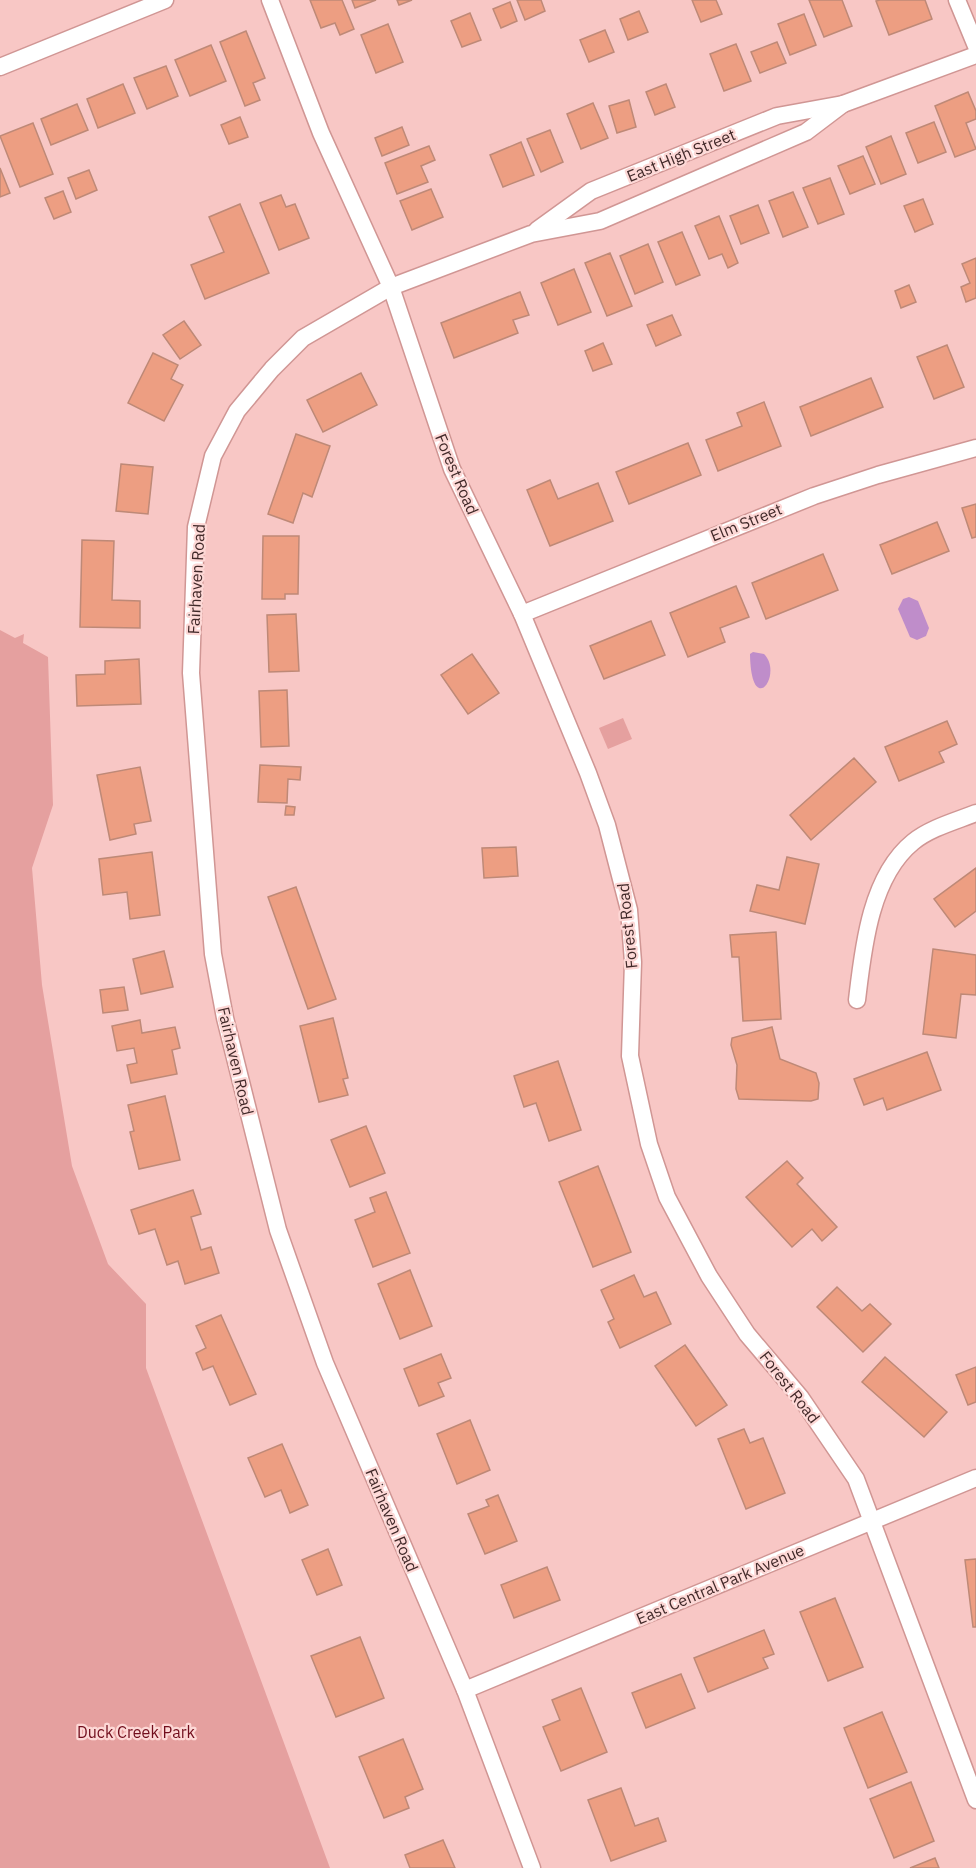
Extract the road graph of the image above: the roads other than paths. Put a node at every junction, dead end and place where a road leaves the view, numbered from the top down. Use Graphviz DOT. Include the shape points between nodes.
graph roads {
  1 [pos="165,0"];
  2 [pos="270,0"];
  3 [pos="957,0"];
  4 [pos="976,46"];
  5 [pos="976,55"];
  6 [pos="0,67"];
  7 [pos="843,104"];
  8 [pos="531,234"];
  9 [pos="391,287"];
  10 [pos="976,448"];
  11 [pos="522,614"];
  12 [pos="976,813"];
  13 [pos="857,1000"];
  14 [pos="976,1479"];
  15 [pos="873,1521"];
  16 [pos="465,1690"];
  17 [pos="976,1800"];
  18 [pos="531,1868"];
  1 -- 6 [label="street"];
  2 -- 9 [label="street, Forest Road" via="321,133"];
  3 -- 4 [label="street"];
  5 -- 7 [label="street, East High Street"];
  7 -- 8 [label="street, East High Street" via="806,132 600,220"];
  7 -- 8 [label="street, East High Street" via="777,117 591,191"];
  8 -- 9 [label="street, East High Street"];
  9 -- 11 [label="street, Forest Road" via="452,469"];
  9 -- 16 [label="street, Fairhaven Road" via="303,338 237,411 213,456 196,527 191,673 213,954 278,1230 325,1363"];
  10 -- 11 [label="street, Elm Street" via="814,496"];
  11 -- 15 [label="street, Forest Road" via="588,773 621,873 633,962 630,1056 649,1144 667,1197 709,1276 747,1334 801,1398 845,1461"];
  12 -- 13 [label="street" via="914,842 893,863 882,883 863,947"];
  14 -- 15 [label="street, East Central Park Avenue"];
  15 -- 16 [label="street, East Central Park Avenue"];
  15 -- 17 [label="street, Forest Road"];
  16 -- 18 [label="street, Fairhaven Road"];
}
